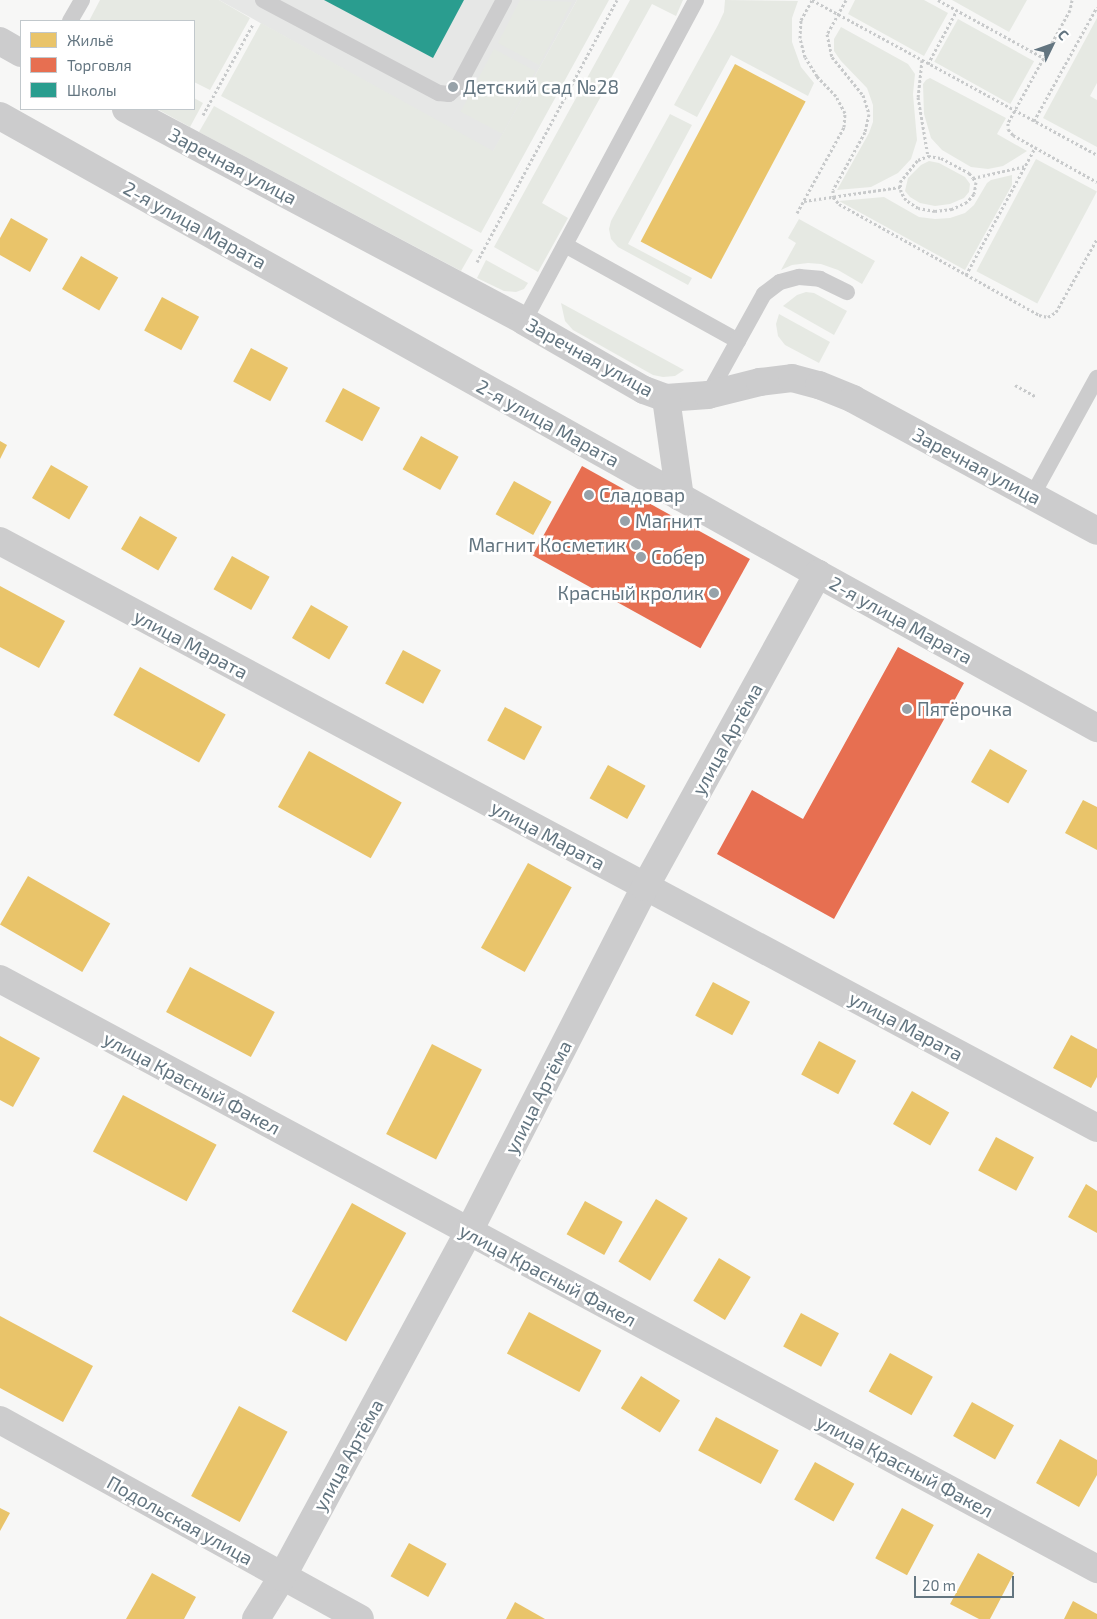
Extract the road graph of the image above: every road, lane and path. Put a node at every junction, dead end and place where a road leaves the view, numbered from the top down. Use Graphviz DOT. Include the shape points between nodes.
graph roads {
  1 [pos="82,0"];
  2 [pos="263,0"];
  3 [pos="504,0"];
  4 [pos="617,0"];
  5 [pos="696,0"];
  6 [pos="812,0"];
  7 [pos="846,0"];
  8 [pos="938,0"];
  9 [pos="1072,0"];
  10 [pos="1097,7"];
  11 [pos="957,10"];
  12 [pos="838,14"];
  13 [pos="71,20"];
  14 [pos="256,20"];
  15 [pos="0,41"];
  16 [pos="20,52"];
  17 [pos="1044,58"];
  18 [pos="922,60"];
  19 [pos="928,64"];
  20 [pos="128,110"];
  21 [pos="1015,110"];
  22 [pos="0,116"];
  23 [pos="1034,121"];
  24 [pos="188,142"];
  25 [pos="1035,148"];
  26 [pos="1097,155"];
  27 [pos="928,156"];
  28 [pos="1026,166"];
  29 [pos="973,178"];
  30 [pos="1097,182"];
  31 [pos="900,187"];
  32 [pos="833,197"];
  33 [pos="804,201"];
  34 [pos="797,213"];
  35 [pos="1097,239"];
  36 [pos="565,245"];
  37 [pos="966,275"];
  38 [pos="463,289"];
  39 [pos="847,292"];
  40 [pos="524,321"];
  41 [pos="738,341"];
  42 [pos="1097,378"];
  43 [pos="1015,385"];
  44 [pos="708,395"];
  45 [pos="1034,396"];
  46 [pos="666,398"];
  47 [pos="1032,496"];
  48 [pos="680,497"];
  49 [pos="1097,531"];
  50 [pos="0,541"];
  51 [pos="818,574"];
  52 [pos="1097,728"];
  53 [pos="645,886"];
  54 [pos="0,979"];
  55 [pos="1097,1128"];
  56 [pos="468,1233"];
  57 [pos="0,1420"];
  58 [pos="1097,1569"];
  59 [pos="282,1577"];
  60 [pos="256,1619"];
  61 [pos="360,1619"];
  1 -- 13 [label="lane"];
  2 -- 3 [label="lane" via="439,94 450,94 458,86"];
  4 -- 38 [label="path"];
  5 -- 36 [label="lane"];
  6 -- 12 [label="path"];
  6 -- 33 [label="path" via="801,20 800,38 805,57 836,96 845,113 844,127"];
  7 -- 12 [label="path"];
  8 -- 11 [label="path"];
  9 -- 17 [label="path" via="1070,10"];
  10 -- 23 [label="path"];
  11 -- 17 [label="path"];
  11 -- 19 [label="path"];
  12 -- 18 [label="path"];
  12 -- 32 [label="path" via="827,34 832,57 863,95 869,114 865,132 833,190"];
  14 -- 24 [label="path"];
  15 -- 16 [label="street"];
  17 -- 21 [label="path"];
  18 -- 19 [label="path"];
  18 -- 27 [label="path" via="918,96"];
  19 -- 21 [label="path"];
  20 -- 24 [label="street, Заречная улица"];
  21 -- 23 [label="path"];
  21 -- 25 [label="path" via="1008,129 1012,135"];
  22 -- 48 [label="street, 2-я улица Марата"];
  23 -- 26 [label="path"];
  24 -- 38 [label="street, Заречная улица"];
  25 -- 28 [label="path"];
  25 -- 30 [label="path"];
  27 -- 29 [label="path" via="941,158"];
  27 -- 31 [label="path" via="918,160 904,175"];
  28 -- 29 [label="path"];
  28 -- 37 [label="path"];
  29 -- 31 [label="path" via="976,182 974,194 967,202 952,209 918,208 906,200"];
  31 -- 32 [label="path"];
  32 -- 33 [label="path"];
  32 -- 37 [label="path" via="839,204"];
  33 -- 34 [label="path"];
  35 -- 37 [label="path" via="1056,312 1048,317"];
  36 -- 40 [label="lane"];
  36 -- 41 [label="lane"];
  38 -- 40 [label="street, Заречная улица"];
  39 -- 41 [label="lane" via="820,278 799,277 780,282 764,294"];
  40 -- 46 [label="street, Заречная улица" via="644,390"];
  41 -- 44 [label="lane"];
  42 -- 47 [label="lane"];
  43 -- 45 [label="path"];
  44 -- 46 [label="street, Заречная улица"];
  44 -- 47 [label="street, Заречная улица" via="792,378 819,384 853,399"];
  46 -- 48 [label="street"];
  47 -- 49 [label="street, Заречная улица"];
  48 -- 51 [label="street, 2-я улица Марата"];
  50 -- 53 [label="street, улица Марата"];
  51 -- 52 [label="street, 2-я улица Марата"];
  51 -- 53 [label="street, улица Артёма"];
  53 -- 55 [label="street, улица Марата"];
  53 -- 56 [label="street, улица Артёма"];
  54 -- 56 [label="street, улица Красный Факел"];
  56 -- 58 [label="street, улица Красный Факел"];
  56 -- 59 [label="street, улица Артёма"];
  57 -- 59 [label="street, Подольская улица"];
  59 -- 60 [label="street, улица Артёма"];
  59 -- 61 [label="street, Подольская улица"];
}
